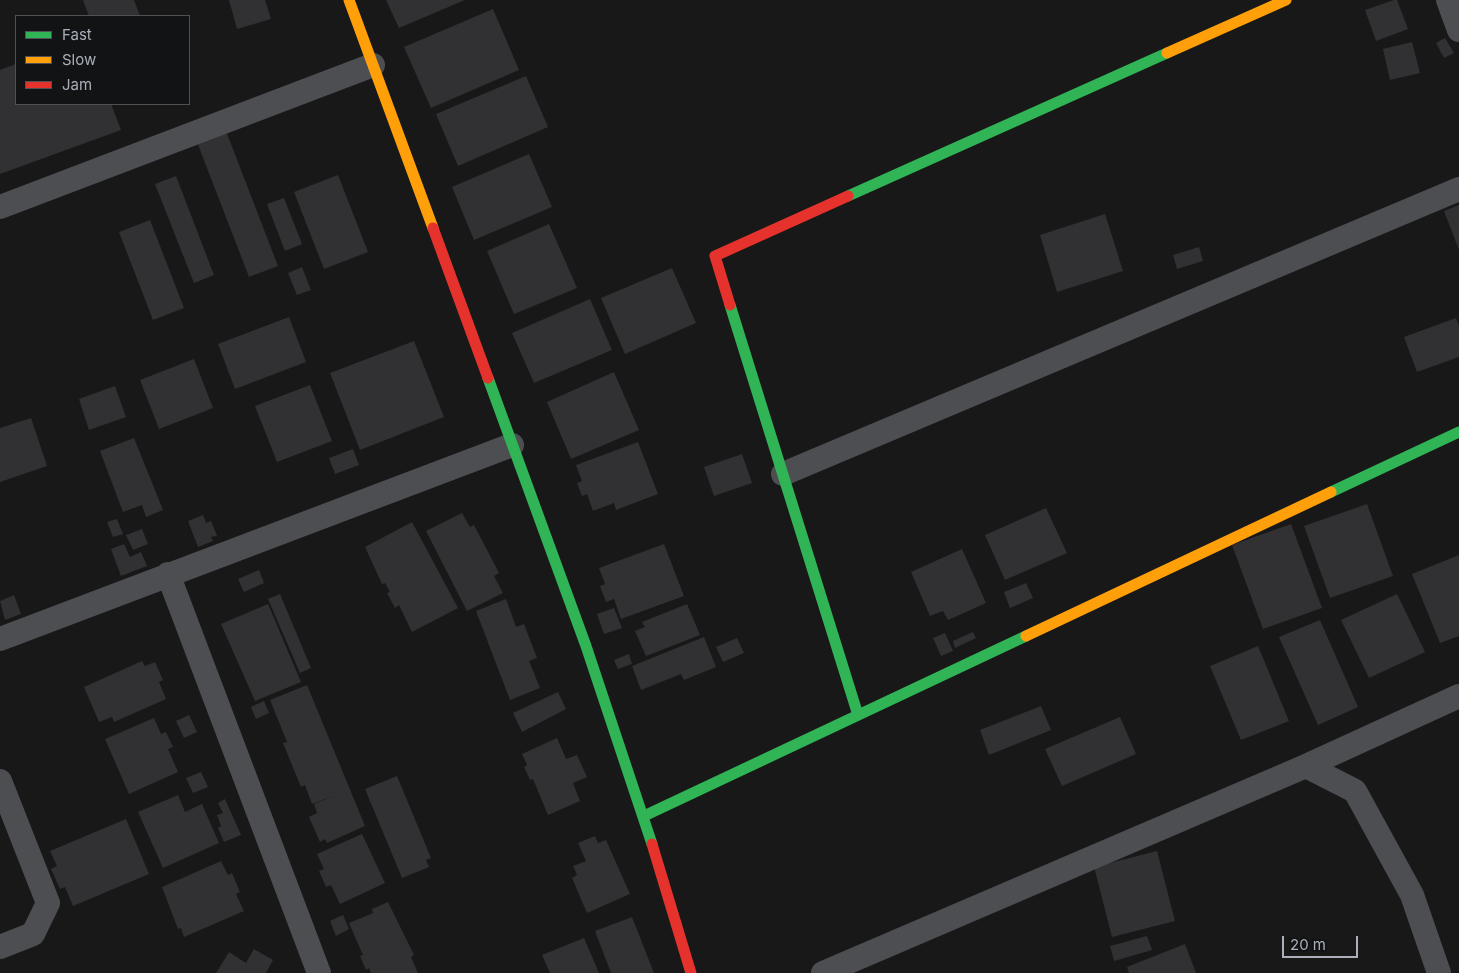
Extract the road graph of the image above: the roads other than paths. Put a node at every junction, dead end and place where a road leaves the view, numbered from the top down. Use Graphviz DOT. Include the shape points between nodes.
graph roads {
  1 [pos="349,0"];
  2 [pos="1286,0"];
  3 [pos="1448,0"];
  4 [pos="1459,30"];
  5 [pos="373,65"];
  6 [pos="1459,189"];
  7 [pos="0,208"];
  8 [pos="1459,432"];
  9 [pos="512,445"];
  10 [pos="783,474"];
  11 [pos="168,574"];
  12 [pos="0,638"];
  13 [pos="1459,696"];
  14 [pos="858,715"];
  15 [pos="1306,766"];
  16 [pos="0,781"];
  17 [pos="644,816"];
  18 [pos="0,947"];
  19 [pos="319,973"];
  20 [pos="691,973"];
  21 [pos="823,973"];
  22 [pos="1439,973"];
  1 -- 5 [label="street"];
  2 -- 10 [label="street" via="715,256"];
  3 -- 4 [label="street"];
  5 -- 7 [label="street"];
  5 -- 9 [label="street"];
  6 -- 10 [label="street"];
  8 -- 14 [label="street"];
  9 -- 11 [label="street"];
  9 -- 17 [label="street"];
  10 -- 14 [label="street"];
  11 -- 12 [label="street"];
  11 -- 19 [label="street"];
  13 -- 15 [label="street"];
  14 -- 17 [label="street"];
  15 -- 21 [label="street"];
  15 -- 22 [label="street" via="1355,791 1412,895"];
  16 -- 18 [label="street" via="48,903 33,934"];
  17 -- 20 [label="street"];
}
